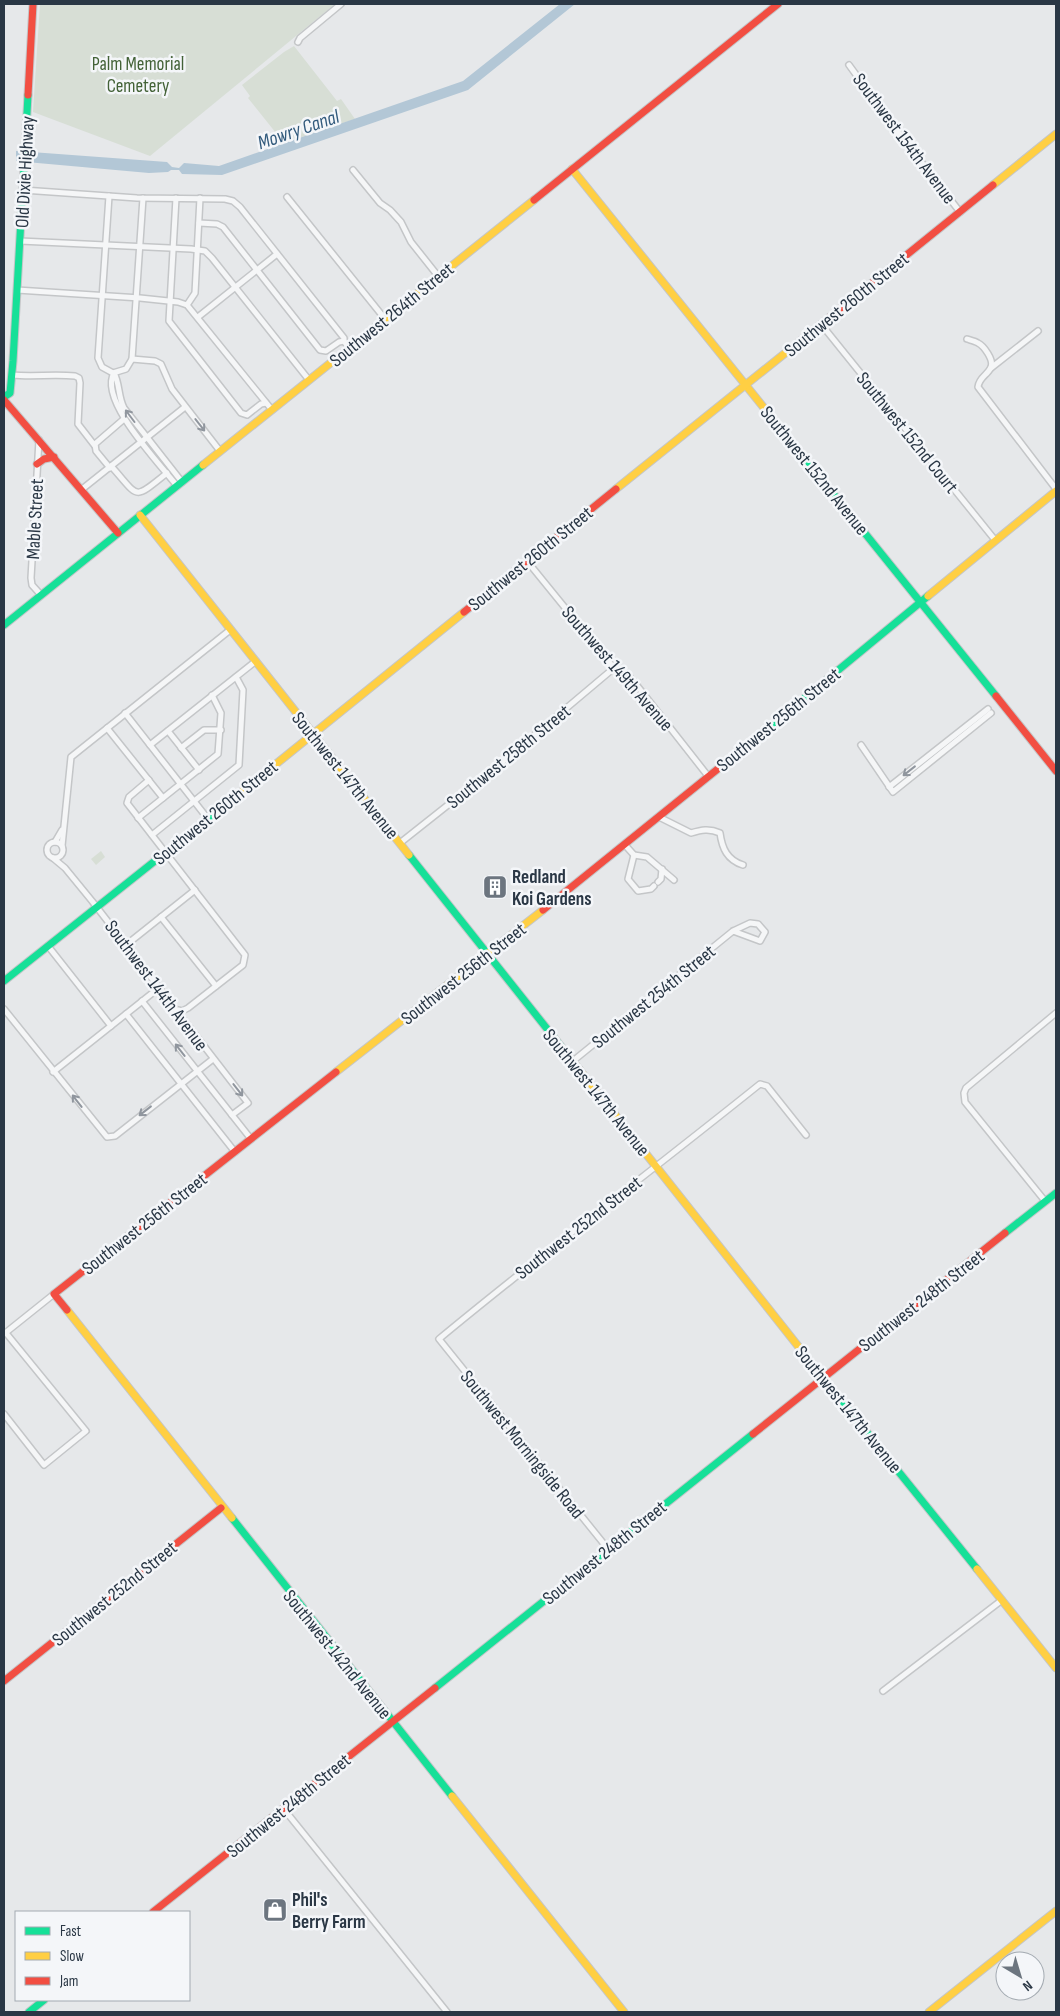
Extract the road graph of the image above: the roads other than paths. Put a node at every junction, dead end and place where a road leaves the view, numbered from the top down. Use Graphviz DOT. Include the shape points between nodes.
graph roads {
  1 [pos="33,4"];
  2 [pos="341,4"];
  3 [pos="778,4"];
  4 [pos="298,42"];
  5 [pos="849,65"];
  6 [pos="1056,134"];
  7 [pos="572,169"];
  8 [pos="353,170"];
  9 [pos="23,190"];
  10 [pos="109,196"];
  11 [pos="287,197"];
  12 [pos="142,198"];
  13 [pos="176,198"];
  14 [pos="200,198"];
  15 [pos="960,212"];
  16 [pos="199,223"];
  17 [pos="20,241"];
  18 [pos="106,245"];
  19 [pos="139,247"];
  20 [pos="173,248"];
  21 [pos="197,249"];
  22 [pos="278,254"];
  23 [pos="257,271"];
  24 [pos="438,276"];
  25 [pos="236,287"];
  26 [pos="17,290"];
  27 [pos="102,295"];
  28 [pos="136,298"];
  29 [pos="169,302"];
  30 [pos="187,305"];
  31 [pos="198,317"];
  32 [pos="385,318"];
  33 [pos="821,324"];
  34 [pos="1038,331"];
  35 [pos="966,339"];
  36 [pos="344,341"];
  37 [pos="349,348"];
  38 [pos="132,360"];
  39 [pos="991,368"];
  40 [pos="114,373"];
  41 [pos="12,375"];
  42 [pos="309,380"];
  43 [pos="746,384"];
  44 [pos="4,398"];
  45 [pos="266,403"];
  46 [pos="185,407"];
  47 [pos="272,410"];
  48 [pos="124,419"];
  49 [pos="39,440"];
  50 [pos="144,440"];
  51 [pos="95,446"];
  52 [pos="220,452"];
  53 [pos="54,458"];
  54 [pos="37,464"];
  55 [pos="110,467"];
  56 [pos="167,473"];
  57 [pos="180,484"];
  58 [pos="81,490"];
  59 [pos="1056,490"];
  60 [pos="140,516"];
  61 [pos="118,533"];
  62 [pos="995,540"];
  63 [pos="527,561"];
  64 [pos="41,595"];
  65 [pos="922,601"];
  66 [pos="4,625"];
  67 [pos="230,630"];
  68 [pos="256,661"];
  69 [pos="614,668"];
  70 [pos="236,677"];
  71 [pos="212,695"];
  72 [pos="990,711"];
  73 [pos="125,713"];
  74 [pos="107,728"];
  75 [pos="220,730"];
  76 [pos="168,731"];
  77 [pos="313,734"];
  78 [pos="150,745"];
  79 [pos="861,745"];
  80 [pos="181,748"];
  81 [pos="199,770"];
  82 [pos="1056,771"];
  83 [pos="708,776"];
  84 [pos="149,780"];
  85 [pos="181,784"];
  86 [pos="163,798"];
  87 [pos="194,801"];
  88 [pos="659,817"];
  89 [pos="138,818"];
  90 [pos="208,819"];
  91 [pos="62,830"];
  92 [pos="152,835"];
  93 [pos="55,842"];
  94 [pos="400,843"];
  95 [pos="625,845"];
  96 [pos="62,846"];
  97 [pos="63,852"];
  98 [pos="166,852"];
  99 [pos="634,855"];
  100 [pos="53,858"];
  101 [pos="743,865"];
  102 [pos="65,868"];
  103 [pos="662,869"];
  104 [pos="674,880"];
  105 [pos="195,890"];
  106 [pos="97,907"];
  107 [pos="161,917"];
  108 [pos="733,931"];
  109 [pos="126,944"];
  110 [pos="48,946"];
  111 [pos="487,954"];
  112 [pos="4,981"];
  113 [pos="216,986"];
  114 [pos="160,987"];
  115 [pos="142,1001"];
  116 [pos="4,1009"];
  117 [pos="178,1010"];
  118 [pos="1056,1013"];
  119 [pos="126,1014"];
  120 [pos="111,1026"];
  121 [pos="213,1059"];
  122 [pos="573,1061"];
  123 [pos="197,1071"];
  124 [pos="53,1072"];
  125 [pos="181,1084"];
  126 [pos="232,1115"];
  127 [pos="806,1135"];
  128 [pos="251,1139"];
  129 [pos="235,1152"];
  130 [pos="657,1167"];
  131 [pos="1056,1192"];
  132 [pos="1045,1202"];
  133 [pos="54,1294"];
  134 [pos="5,1333"];
  135 [pos="439,1339"];
  136 [pos="824,1377"];
  137 [pos="4,1414"];
  138 [pos="221,1508"];
  139 [pos="608,1549"];
  140 [pos="1002,1600"];
  141 [pos="1056,1668"];
  142 [pos="5,1678"];
  143 [pos="883,1691"];
  144 [pos="392,1722"];
  145 [pos="284,1808"];
  146 [pos="154,1911"];
  147 [pos="1056,1911"];
  148 [pos="43,2001"];
  149 [pos="28,2012"];
  150 [pos="447,2012"];
  151 [pos="624,2012"];
  152 [pos="929,2012"];
  1 -- 9 [label="street, Old Dixie Highway"];
  2 -- 4 [label="street"];
  3 -- 7 [label="street, Southwest 264th Street"];
  5 -- 15 [label="street, Southwest 154th Avenue"];
  6 -- 15 [label="street, Southwest 260th Street"];
  7 -- 24 [label="street, Southwest 264th Street"];
  7 -- 43 [label="street, Southwest 152nd Avenue"];
  8 -- 24 [label="street" via="400,222 411,242"];
  9 -- 10 [label="street"];
  9 -- 17 [label="street, Old Dixie Highway"];
  10 -- 12 [label="street"];
  10 -- 18 [label="street"];
  11 -- 32 [label="street"];
  12 -- 13 [label="street"];
  12 -- 19 [label="street"];
  13 -- 14 [label="street"];
  13 -- 20 [label="street"];
  14 -- 16 [label="street"];
  14 -- 22 [label="street" via="228,199 237,203"];
  15 -- 33 [label="street, Southwest 260th Street"];
  16 -- 21 [label="street"];
  16 -- 23 [label="street" via="221,226"];
  17 -- 18 [label="street"];
  17 -- 26 [label="street, Old Dixie Highway"];
  18 -- 19 [label="street"];
  18 -- 27 [label="street"];
  19 -- 20 [label="street"];
  19 -- 28 [label="street"];
  20 -- 21 [label="street"];
  20 -- 29 [label="street"];
  21 -- 25 [label="street" via="209,254"];
  21 -- 30 [label="street" via="195,293"];
  22 -- 23 [label="street"];
  22 -- 36 [label="street"];
  23 -- 25 [label="street"];
  23 -- 36 [label="street" via="320,350 326,351"];
  24 -- 32 [label="street, Southwest 264th Street"];
  25 -- 31 [label="street"];
  25 -- 42 [label="street"];
  26 -- 27 [label="street"];
  26 -- 41 [label="street, Old Dixie Highway"];
  27 -- 28 [label="street"];
  27 -- 40 [label="street" via="98,358 102,367"];
  28 -- 29 [label="street"];
  28 -- 38 [label="street"];
  29 -- 30 [label="street"];
  29 -- 45 [label="street" via="170,324 241,413 247,414"];
  30 -- 31 [label="street"];
  31 -- 45 [label="street"];
  32 -- 37 [label="street, Southwest 264th Street"];
  33 -- 43 [label="street, Southwest 260th Street"];
  33 -- 62 [label="street, Southwest 152nd Court"];
  34 -- 39 [label="street"];
  35 -- 39 [label="street" via="979,343 992,362"];
  36 -- 37 [label="street"];
  37 -- 42 [label="street, Southwest 264th Street"];
  38 -- 40 [label="street" via="126,369"];
  38 -- 46 [label="street" via="160,363 169,384"];
  39 -- 59 [label="street" via="978,381 978,387"];
  40 -- 48 [label="street" via="111,392"];
  50 -- 40 [label="street, one-way" via="122,405"];
  41 -- 44 [label="street, Old Dixie Highway" via="10,393"];
  41 -- 51 [label="street" via="35,377 48,374 78,378 78,424"];
  42 -- 47 [label="street, Southwest 264th Street"];
  43 -- 63 [label="street, Southwest 260th Street"];
  43 -- 65 [label="street, Southwest 152nd Avenue"];
  44 -- 49 [label="street"];
  45 -- 47 [label="street"];
  46 -- 50 [label="street"];
  46 -- 52 [label="street, one-way"];
  47 -- 52 [label="street, Southwest 264th Street"];
  48 -- 50 [label="street"];
  48 -- 51 [label="street"];
  49 -- 53 [label="street"];
  49 -- 54 [label="street, Mable Street"];
  50 -- 55 [label="street"];
  50 -- 56 [label="street"];
  50 -- 57 [label="street"];
  51 -- 55 [label="street"];
  52 -- 57 [label="street, Southwest 264th Street"];
  53 -- 54 [label="street" via="44,458"];
  53 -- 58 [label="street"];
  54 -- 64 [label="street, Mable Street" via="31,578 32,585"];
  55 -- 56 [label="street" via="138,494"];
  55 -- 58 [label="street"];
  56 -- 57 [label="street"];
  57 -- 60 [label="street, Southwest 264th Street"];
  58 -- 61 [label="street"];
  59 -- 62 [label="street, Southwest 256th Street"];
  60 -- 61 [label="street, Southwest 264th Street"];
  60 -- 67 [label="street, Southwest 147th Avenue"];
  61 -- 64 [label="street, Southwest 264th Street"];
  62 -- 65 [label="street, Southwest 256th Street"];
  63 -- 69 [label="street, Southwest 149th Avenue"];
  63 -- 77 [label="street, Southwest 260th Street"];
  64 -- 66 [label="street, Southwest 264th Street"];
  65 -- 82 [label="street, Southwest 152nd Avenue"];
  65 -- 83 [label="street, Southwest 256th Street"];
  67 -- 68 [label="street, Southwest 147th Avenue"];
  67 -- 73 [label="street"];
  68 -- 70 [label="street"];
  68 -- 77 [label="street, Southwest 147th Avenue"];
  69 -- 83 [label="street, Southwest 149th Avenue" via="635,683"];
  69 -- 94 [label="street, Southwest 258th Street"];
  70 -- 71 [label="street"];
  70 -- 87 [label="street" via="243,690 240,762 237,768"];
  71 -- 75 [label="street" via="220,710"];
  71 -- 76 [label="street"];
  72 -- 79 [label="street" via="889,787"];
  73 -- 74 [label="street"];
  73 -- 78 [label="street"];
  74 -- 84 [label="street"];
  74 -- 91 [label="street" via="70,760"];
  75 -- 80 [label="street" via="204,730"];
  75 -- 81 [label="street" via="218,754"];
  76 -- 78 [label="street"];
  76 -- 80 [label="street"];
  77 -- 90 [label="street, Southwest 260th Street"];
  77 -- 94 [label="street, Southwest 147th Avenue"];
  78 -- 85 [label="street"];
  80 -- 81 [label="street"];
  81 -- 85 [label="street"];
  83 -- 88 [label="street, Southwest 256th Street"];
  84 -- 86 [label="street"];
  84 -- 89 [label="street" via="127,800"];
  85 -- 86 [label="street"];
  85 -- 87 [label="street"];
  86 -- 89 [label="street"];
  87 -- 90 [label="street"];
  87 -- 92 [label="street"];
  88 -- 95 [label="street, Southwest 256th Street"];
  88 -- 101 [label="street" via="690,833 704,830 720,832 729,858"];
  89 -- 92 [label="street"];
  90 -- 98 [label="street, Southwest 260th Street"];
  91 -- 93 [label="street"];
  91 -- 96 [label="street"];
  92 -- 98 [label="street"];
  93 -- 96 [label="street"];
  93 -- 100 [label="street" via="47,849"];
  94 -- 111 [label="street, Southwest 147th Avenue"];
  95 -- 99 [label="street"];
  95 -- 111 [label="street, Southwest 256th Street"];
  96 -- 97 [label="street"];
  97 -- 100 [label="street"];
  97 -- 102 [label="street"];
  98 -- 105 [label="street"];
  98 -- 106 [label="street, Southwest 260th Street"];
  99 -- 103 [label="street" via="647,857"];
  99 -- 103 [label="street" via="628,879 638,891 651,889 661,879"];
  100 -- 102 [label="street, Southwest 144th Avenue"];
  102 -- 106 [label="street, Southwest 144th Avenue"];
  103 -- 104 [label="street"];
  105 -- 107 [label="street"];
  105 -- 113 [label="street" via="246,955 243,965"];
  106 -- 109 [label="street, Southwest 144th Avenue"];
  106 -- 110 [label="street, Southwest 260th Street"];
  107 -- 109 [label="street"];
  107 -- 113 [label="street"];
  108 -- 108 [label="street" via="750,922 758,924 765,932 760,941"];
  108 -- 122 [label="street, Southwest 254th Street"];
  109 -- 114 [label="street, Southwest 144th Avenue"];
  110 -- 112 [label="street, Southwest 260th Street"];
  110 -- 120 [label="street"];
  111 -- 122 [label="street, Southwest 147th Avenue"];
  111 -- 128 [label="street, Southwest 256th Street"];
  113 -- 117 [label="street" via="186,1009"];
  114 -- 115 [label="street"];
  114 -- 117 [label="street, Southwest 144th Avenue"];
  115 -- 119 [label="street"];
  123 -- 115 [label="street, one-way"];
  116 -- 124 [label="street"];
  117 -- 121 [label="street, Southwest 144th Avenue"];
  118 -- 132 [label="street" via="966,1088 964,1094 965,1102"];
  119 -- 120 [label="street"];
  119 -- 125 [label="street"];
  120 -- 124 [label="street"];
  121 -- 123 [label="street"];
  121 -- 126 [label="street, Southwest 144th Avenue, one-way" via="248,1103"];
  122 -- 130 [label="street, Southwest 147th Avenue"];
  123 -- 125 [label="street"];
  123 -- 126 [label="street"];
  125 -- 124 [label="street, one-way" via="115,1136 109,1137 103,1134"];
  125 -- 129 [label="street"];
  126 -- 128 [label="street"];
  127 -- 130 [label="street, Southwest 252nd Street" via="767,1086 760,1084"];
  128 -- 129 [label="street, Southwest 256th Street"];
  129 -- 133 [label="street, Southwest 256th Street"];
  130 -- 135 [label="street, Southwest 252nd Street"];
  130 -- 136 [label="street, Southwest 147th Avenue"];
  131 -- 132 [label="street, Southwest 248th Street"];
  132 -- 136 [label="street, Southwest 248th Street"];
  133 -- 134 [label="street, Southwest 256th Street"];
  133 -- 138 [label="street, Southwest 142nd Avenue"];
  134 -- 137 [label="street" via="86,1431 44,1465"];
  135 -- 139 [label="street, Southwest Morningside Road"];
  136 -- 139 [label="street, Southwest 248th Street"];
  136 -- 140 [label="street, Southwest 147th Avenue"];
  138 -- 142 [label="street, Southwest 252nd Street"];
  138 -- 144 [label="street, Southwest 142nd Avenue"];
  139 -- 144 [label="street, Southwest 248th Street"];
  140 -- 141 [label="street, Southwest 147th Avenue"];
  140 -- 143 [label="street"];
  144 -- 145 [label="street, Southwest 248th Street"];
  144 -- 151 [label="street, Southwest 142nd Avenue"];
  145 -- 146 [label="street, Southwest 248th Street"];
  145 -- 150 [label="street"];
  147 -- 152 [label="street"];
  148 -- 149 [label="street"];
}
